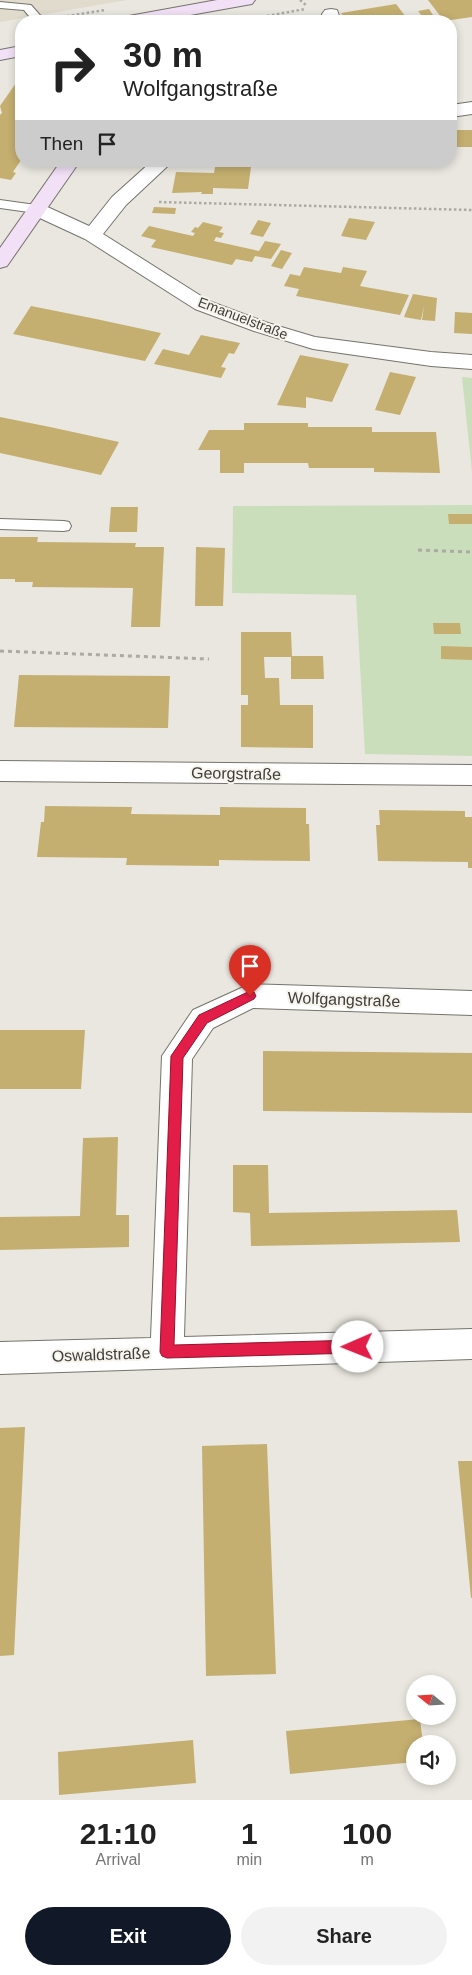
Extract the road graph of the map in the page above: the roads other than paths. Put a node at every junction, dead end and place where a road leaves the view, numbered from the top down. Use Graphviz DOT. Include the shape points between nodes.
graph roads {
  1 [pos="246,0"];
  2 [pos="0,4"];
  3 [pos="33,15"];
  4 [pos="166,15"];
  5 [pos="15,52"];
  6 [pos="0,55"];
  7 [pos="472,108"];
  8 [pos="457,110"];
  9 [pos="67,167"];
  10 [pos="157,167"];
  11 [pos="0,204"];
  12 [pos="36,209"];
  13 [pos="92,235"];
  14 [pos="0,262"];
  15 [pos="472,362"];
  16 [pos="0,524"];
  17 [pos="64,526"];
  18 [pos="0,771"];
  19 [pos="472,775"];
  20 [pos="472,1003"];
  21 [pos="472,1344"];
  22 [pos="167,1352"];
  23 [pos="0,1358"];
  1 -- 4 [label="street"];
  2 -- 3 [label="lane" via="27,7"];
  5 -- 6 [label="street"];
  7 -- 8 [label="street"];
  9 -- 12 [label="street"];
  10 -- 13 [label="street" via="119,201"];
  11 -- 12 [label="lane"];
  12 -- 13 [label="street, Emanuelstraße"];
  12 -- 14 [label="street"];
  13 -- 15 [label="street, Emanuelstraße" via="202,305 260,327 314,343"];
  16 -- 17 [label="lane"];
  18 -- 19 [label="street, Georgstraße"];
  20 -- 22 [label="street, Wolfgangstraße" via="250,996 203,1019 177,1056"];
  21 -- 22 [label="street, Oswaldstraße"];
  22 -- 23 [label="street, Oswaldstraße"];
}
